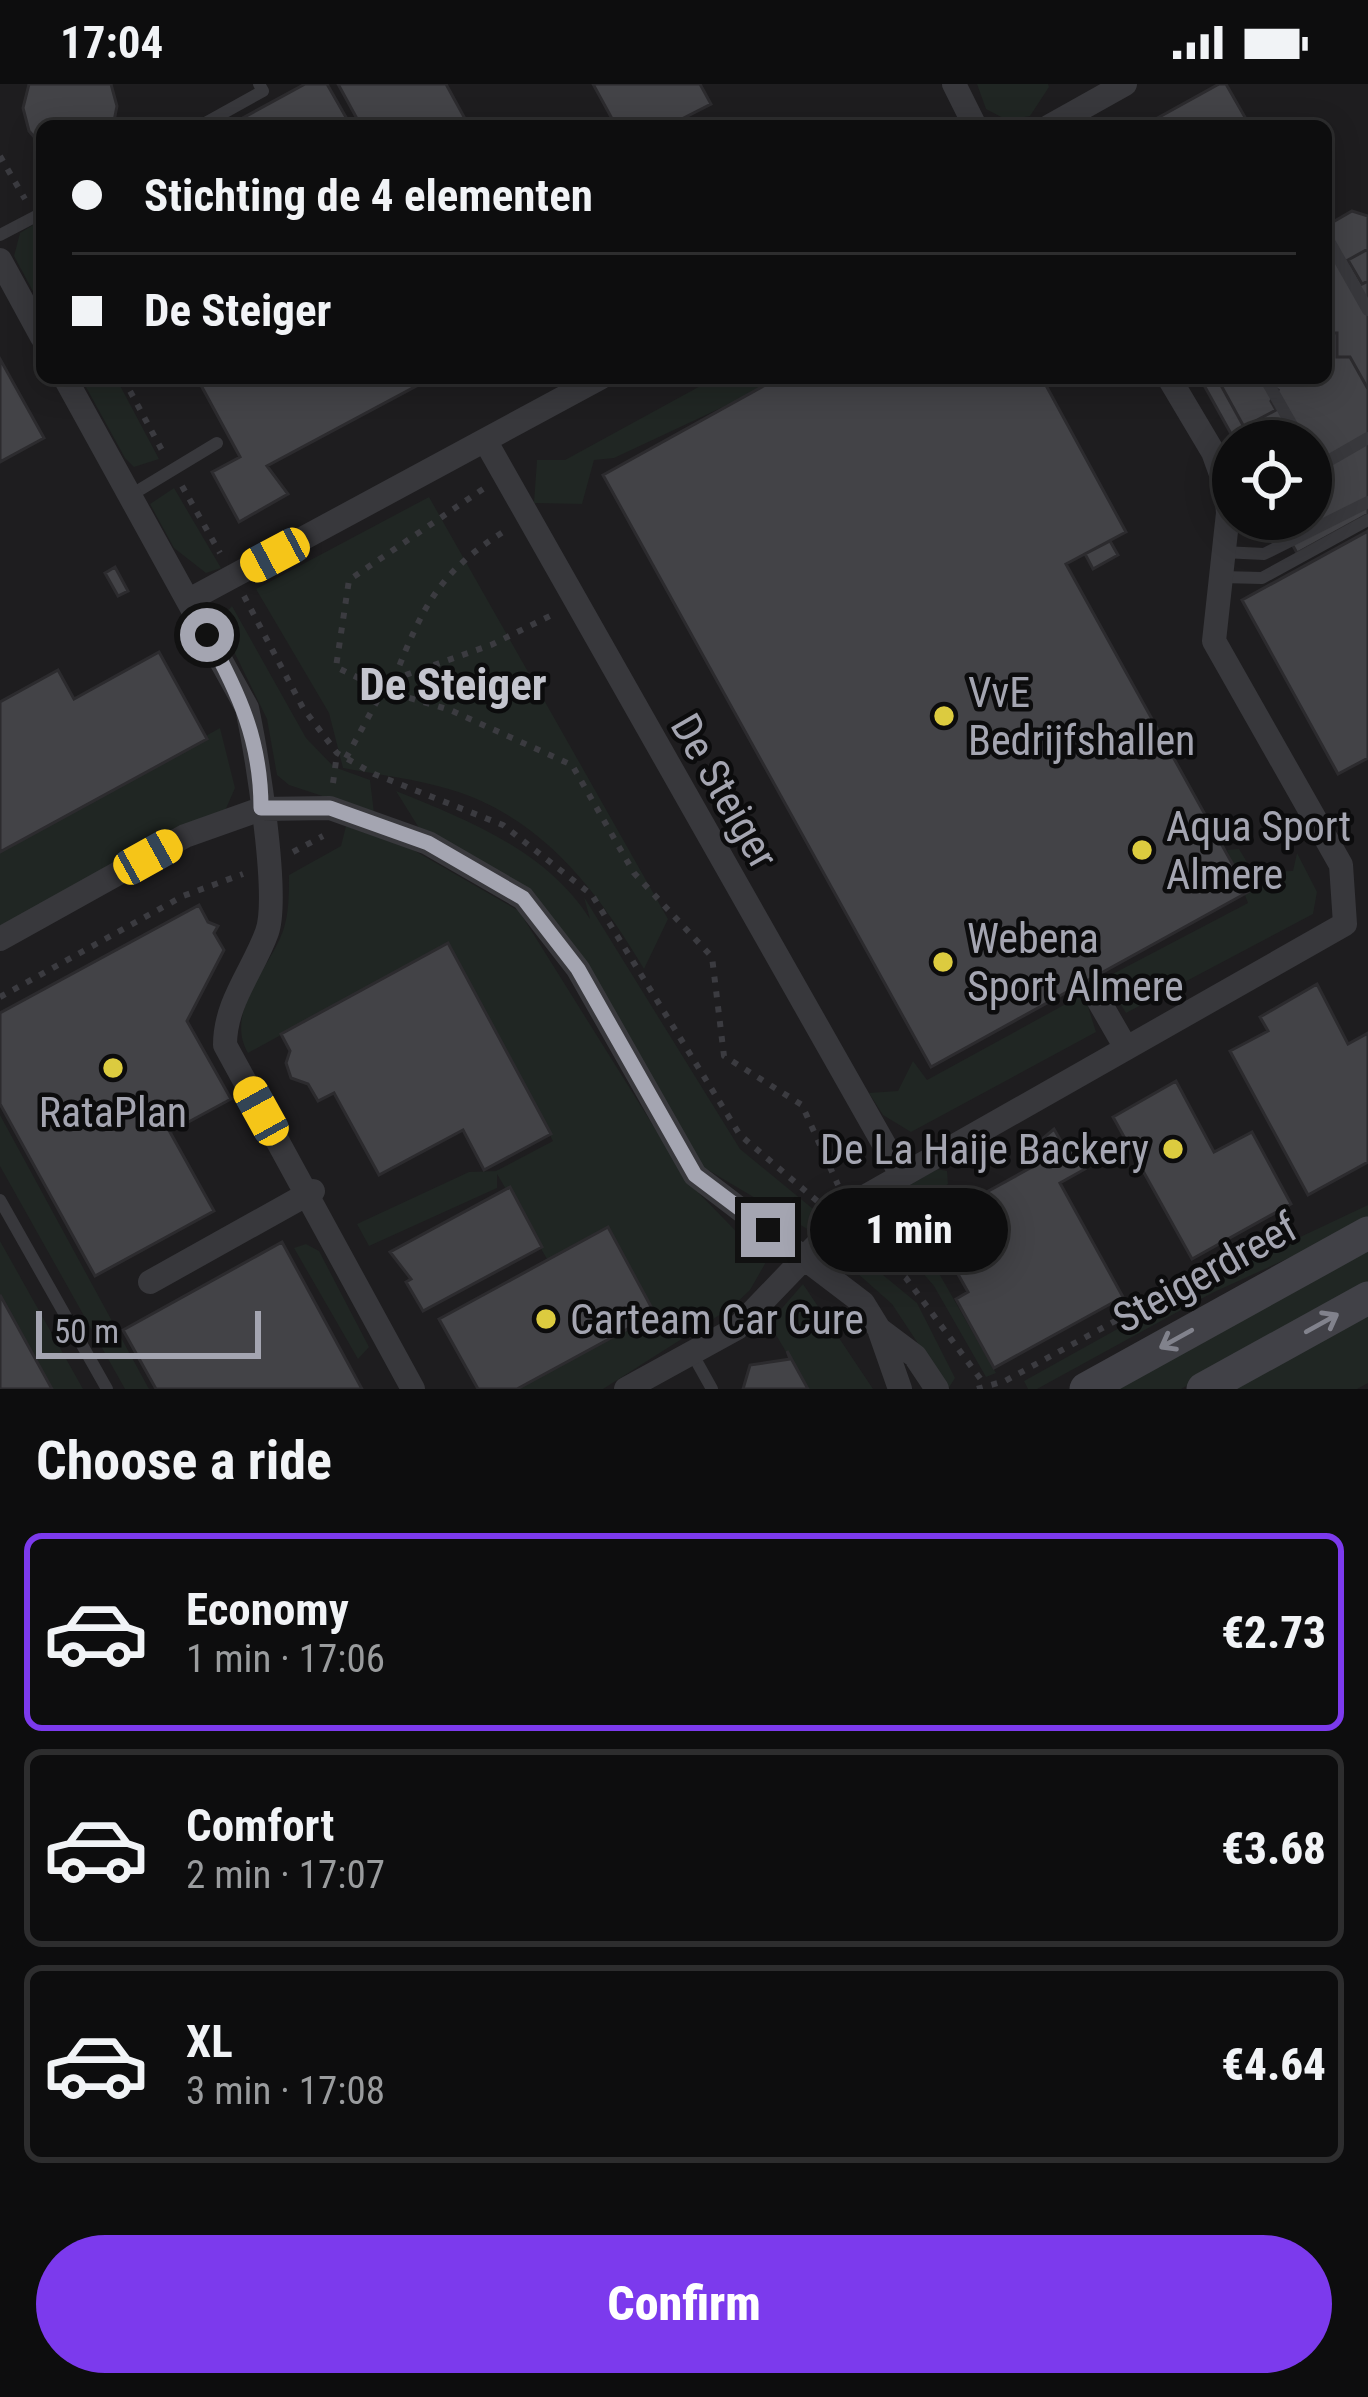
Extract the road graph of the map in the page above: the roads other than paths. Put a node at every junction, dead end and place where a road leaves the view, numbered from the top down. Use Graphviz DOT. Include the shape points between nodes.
graph roads {
  1 [pos="259,84"];
  2 [pos="954,84"];
  3 [pos="1110,88"];
  4 [pos="211,120"];
  5 [pos="972,120"];
  6 [pos="1059,120"];
  7 [pos="36,216"];
  8 [pos="0,235"];
  9 [pos="1332,247"];
  10 [pos="0,260"];
  11 [pos="1368,310"];
  12 [pos="36,326"];
  13 [pos="67,384"];
  14 [pos="589,384"];
  15 [pos="1173,384"];
  16 [pos="1268,384"];
  17 [pos="1288,420"];
  18 [pos="1368,438"];
  19 [pos="486,442"];
  20 [pos="217,443"];
  21 [pos="1332,459"];
  22 [pos="131,495"];
  23 [pos="1368,502"];
  24 [pos="1368,520"];
  25 [pos="1222,565"];
  26 [pos="189,600"];
  27 [pos="261,808"];
  28 [pos="0,939"];
  29 [pos="1096,996"];
  30 [pos="1126,1048"];
  31 [pos="902,1176"];
  32 [pos="310,1192"];
  33 [pos="0,1200"];
  34 [pos="1368,1233"];
  35 [pos="805,1257"];
  36 [pos="149,1282"];
  37 [pos="1368,1298"];
  38 [pos="879,1329"];
  39 [pos="693,1355"];
  40 [pos="106,1389"];
  41 [pos="413,1389"];
  42 [pos="626,1389"];
  43 [pos="712,1389"];
  44 [pos="900,1389"];
  45 [pos="937,1389"];
  46 [pos="1086,1389"];
  47 [pos="1203,1389"];
  1 -- 4 [label="lane" via="263,91"];
  2 -- 5 [label="street"];
  3 -- 6 [label="street"];
  7 -- 8 [label="lane"];
  9 -- 11 [label="lane"];
  10 -- 12 [label="street"];
  13 -- 22 [label="street"];
  14 -- 19 [label="street"];
  15 -- 25 [label="street" via="1226,488"];
  16 -- 17 [label="lane"];
  18 -- 21 [label="lane"];
  19 -- 26 [label="street"];
  19 -- 31 [label="street, De Steiger"];
  20 -- 22 [label="lane"];
  22 -- 26 [label="street"];
  23 -- 25 [label="lane" via="1264,554"];
  24 -- 25 [label="lane" via="1262,578"];
  25 -- 30 [label="street" via="1214,641 1341,865 1345,924"];
  26 -- 27 [label="street" via="248,708"];
  27 -- 28 [label="street" via="184,836"];
  27 -- 32 [label="street" via="274,905 233,1001 225,1045"];
  27 -- 35 [label="street" via="330,808 428,843 523,898 578,969 695,1175"];
  29 -- 30 [label="street"];
  30 -- 31 [label="street"];
  31 -- 35 [label="street" via="850,1210"];
  32 -- 36 [label="street"];
  32 -- 41 [label="street"];
  33 -- 40 [label="lane"];
  34 -- 46 [label="main road, Steigerdreef, one-way"];
  35 -- 38 [label="street" via="863,1303"];
  35 -- 39 [label="street" via="736,1328"];
  47 -- 37 [label="main road, one-way"];
  38 -- 44 [label="street"];
  38 -- 45 [label="street" via="915,1356"];
  39 -- 42 [label="street"];
  39 -- 43 [label="lane"];
}
